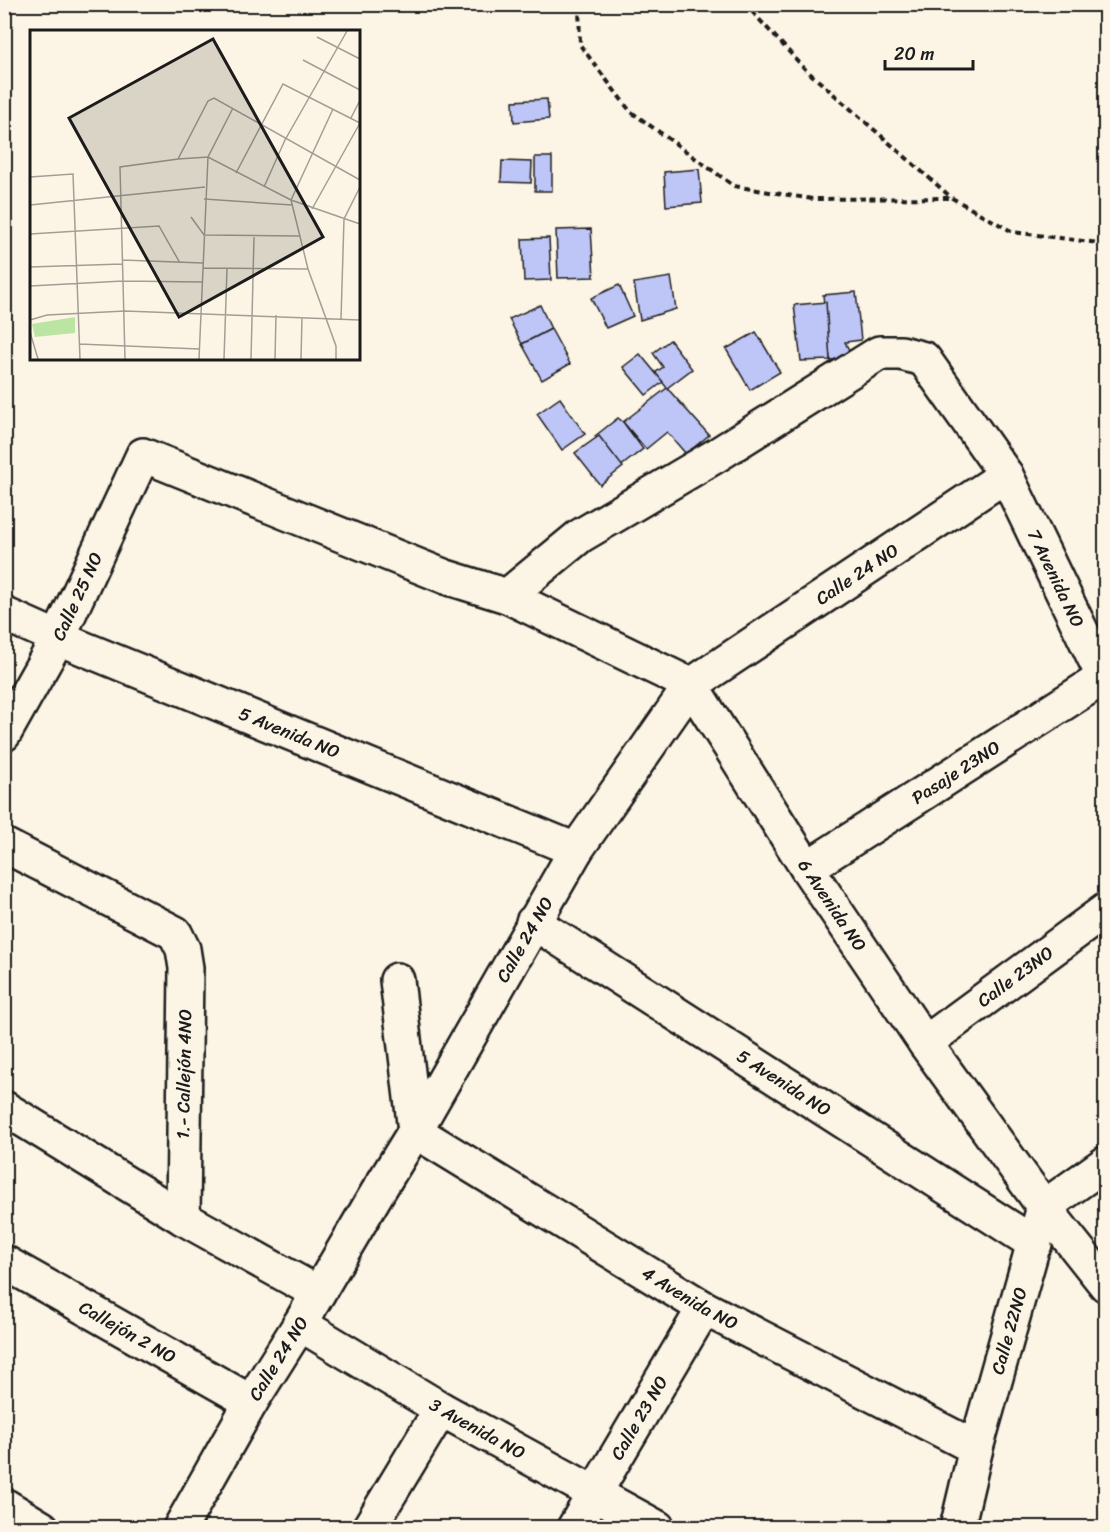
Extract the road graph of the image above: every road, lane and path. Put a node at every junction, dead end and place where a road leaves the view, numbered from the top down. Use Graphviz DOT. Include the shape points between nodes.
graph roads {
  1 [pos="579,4"];
  2 [pos="745,4"];
  3 [pos="952,198"];
  4 [pos="1106,244"];
  5 [pos="1006,475"];
  6 [pos="507,596"];
  7 [pos="4,614"];
  8 [pos="57,638"];
  9 [pos="1105,679"];
  10 [pos="691,685"];
  11 [pos="4,734"];
  12 [pos="4,845"];
  13 [pos="576,850"];
  14 [pos="807,868"];
  15 [pos="1106,910"];
  16 [pos="533,922"];
  17 [pos="397,981"];
  18 [pos="925,1043"];
  19 [pos="4,1108"];
  20 [pos="415,1131"];
  21 [pos="1106,1163"];
  22 [pos="1044,1207"];
  23 [pos="183,1218"];
  24 [pos="1035,1244"];
  25 [pos="4,1262"];
  26 [pos="1106,1285"];
  27 [pos="318,1293"];
  28 [pos="704,1308"];
  29 [pos="300,1324"];
  30 [pos="251,1402"];
  31 [pos="441,1409"];
  32 [pos="976,1448"];
  33 [pos="594,1493"];
  34 [pos="4,1505"];
  35 [pos="42,1527"];
  36 [pos="180,1527"];
  37 [pos="369,1527"];
  38 [pos="574,1527"];
  39 [pos="658,1527"];
  40 [pos="957,1527"];
  1 -- 3 [label="path" via="580,45 630,111 734,186 812,199"];
  2 -- 3 [label="path" via="805,69"];
  3 -- 4 [label="path" via="1013,232"];
  5 -- 6 [label="street, 7 Avenida NO" via="924,358 879,353 580,536"];
  5 -- 9 [label="street, 7 Avenida NO"];
  5 -- 10 [label="street, Calle 24 NO"];
  6 -- 8 [label="street, Calle 25 NO" via="446,577 143,455"];
  6 -- 10 [label="street"];
  7 -- 8 [label="street, 5 Avenida NO"];
  8 -- 11 [label="street, Calle 25 NO"];
  8 -- 13 [label="street, 5 Avenida NO"];
  9 -- 14 [label="street, Pasaje 23NO"];
  10 -- 13 [label="street, Calle 24 NO"];
  10 -- 14 [label="street, 6 Avenida NO"];
  12 -- 23 [label="street, 1.- Callejón 4NO" via="175,933 183,949"];
  13 -- 16 [label="street, Calle 24 NO"];
  14 -- 18 [label="street, 6 Avenida NO"];
  15 -- 18 [label="street, Calle 23NO"];
  16 -- 20 [label="street, Calle 24 NO"];
  16 -- 24 [label="street, 5 Avenida NO"];
  17 -- 20 [label="street"];
  18 -- 22 [label="street, 6 Avenida NO"];
  19 -- 23 [label="street"];
  20 -- 27 [label="street, Calle 24 NO"];
  20 -- 28 [label="street, 4 Avenida NO"];
  21 -- 22 [label="street"];
  22 -- 24 [label="street, Calle 22NO"];
  22 -- 26 [label="street, 6 Avenida NO"];
  23 -- 27 [label="street"];
  24 -- 32 [label="street, Calle 22NO"];
  25 -- 30 [label="street, Callejón 2 NO"];
  27 -- 29 [label="street, Calle 24 NO"];
  28 -- 32 [label="street, 4 Avenida NO"];
  28 -- 33 [label="street, Calle 23 NO"];
  29 -- 30 [label="street, Calle 24 NO"];
  29 -- 31 [label="street, 3 Avenida NO"];
  30 -- 36 [label="street, Calle 24 NO"];
  31 -- 33 [label="street, 3 Avenida NO"];
  31 -- 37 [label="street"];
  32 -- 40 [label="street, Calle 22NO"];
  33 -- 38 [label="street, Calle 23 NO"];
  33 -- 39 [label="street, 3 Avenida NO"];
  34 -- 35 [label="street"];
}
